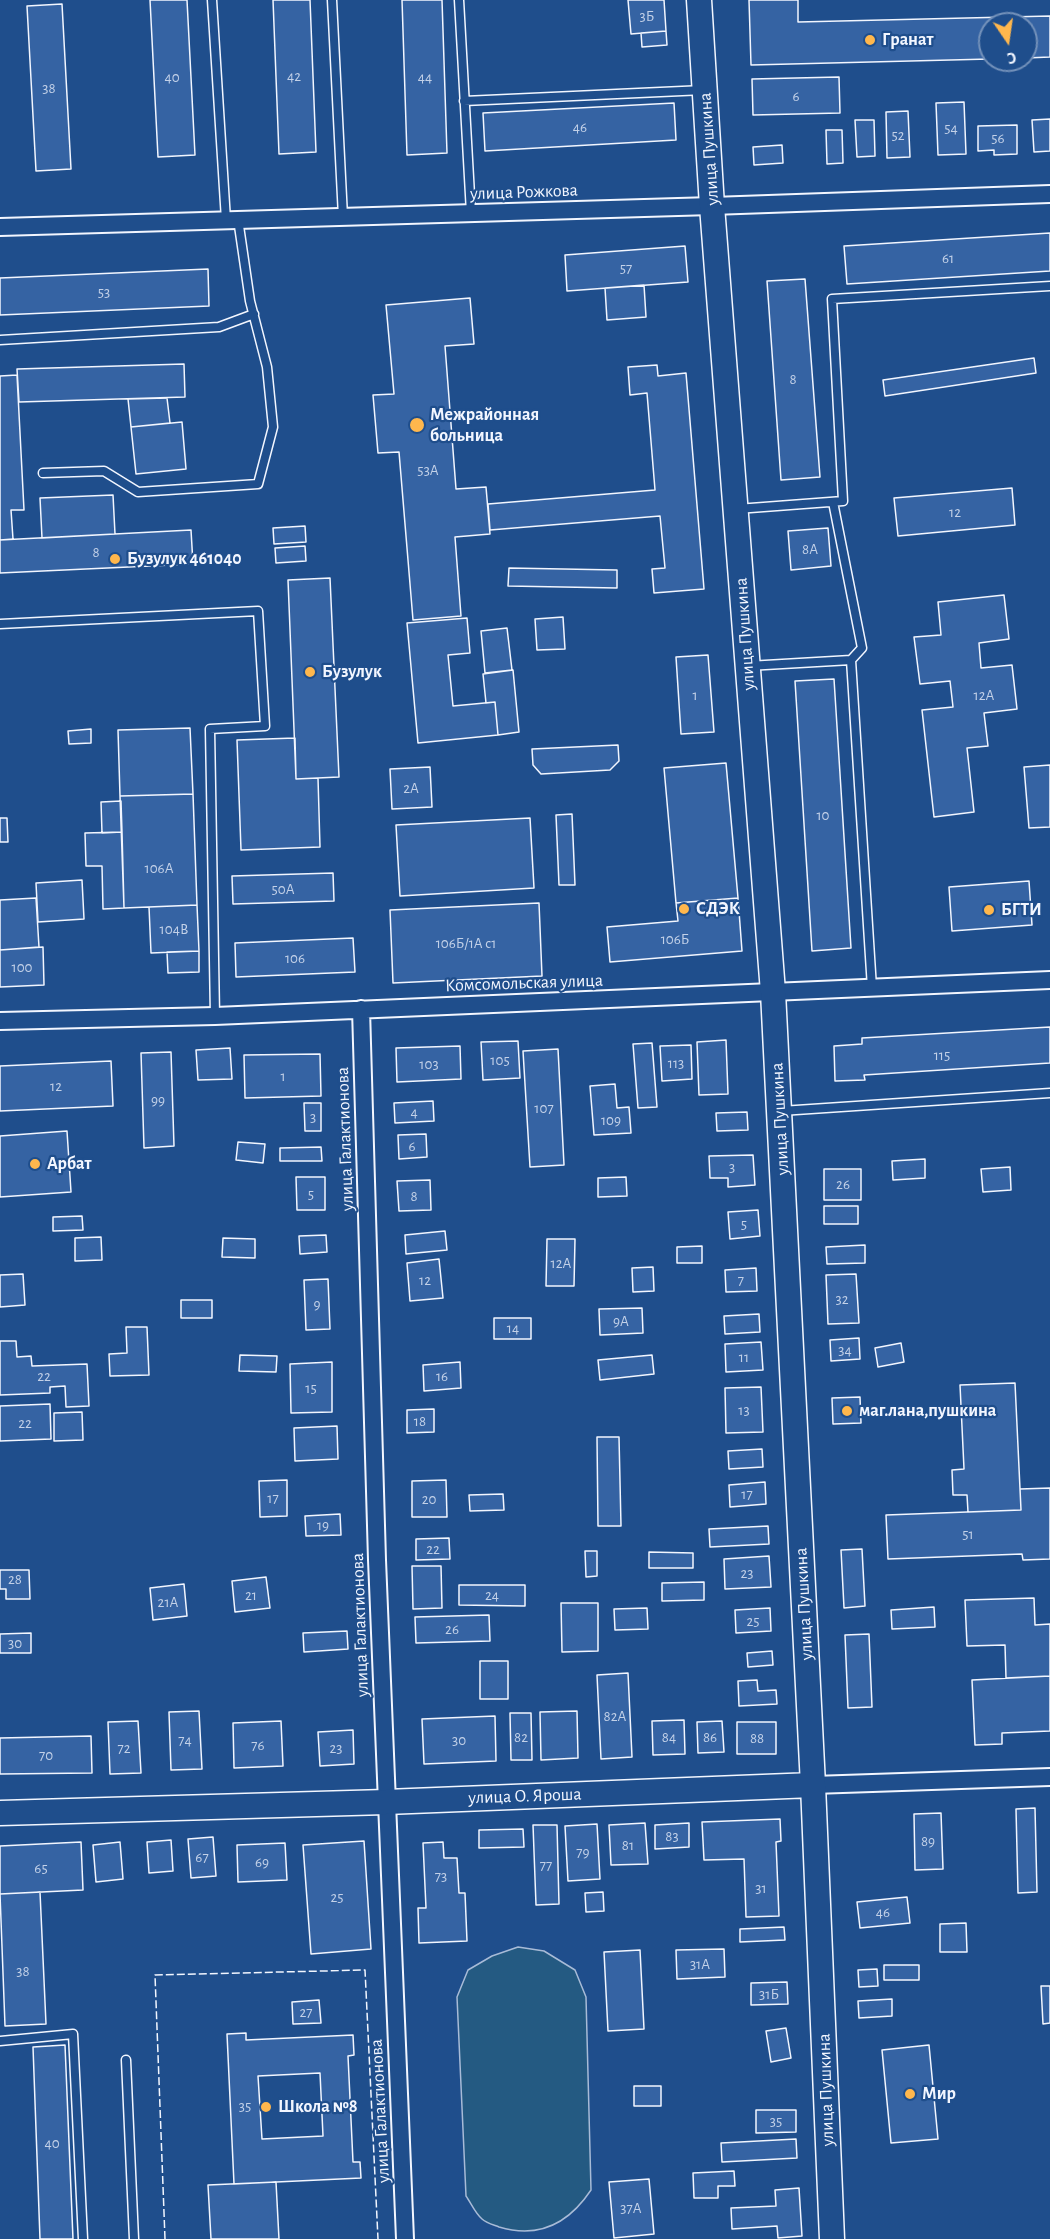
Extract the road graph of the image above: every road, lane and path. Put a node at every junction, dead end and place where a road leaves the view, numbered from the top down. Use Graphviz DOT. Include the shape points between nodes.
graph roads {
  1 [pos="212,0"];
  2 [pos="332,0"];
  3 [pos="459,0"];
  4 [pos="699,0"];
  5 [pos="705,90"];
  6 [pos="464,101"];
  7 [pos="1050,194"];
  8 [pos="712,206"];
  9 [pos="471,213"];
  10 [pos="344,217"];
  11 [pos="232,220"];
  12 [pos="0,227"];
  13 [pos="1050,286"];
  14 [pos="254,314"];
  15 [pos="0,340"];
  16 [pos="43,473"];
  17 [pos="833,502"];
  18 [pos="736,509"];
  19 [pos="0,624"];
  20 [pos="851,660"];
  21 [pos="748,666"];
  22 [pos="1050,980"];
  23 [pos="872,988"];
  24 [pos="773,992"];
  25 [pos="361,1009"];
  26 [pos="215,1016"];
  27 [pos="0,1021"];
  28 [pos="1050,1093"];
  29 [pos="780,1111"];
  30 [pos="1050,1777"];
  31 [pos="813,1785"];
  32 [pos="386,1802"];
  33 [pos="0,1813"];
  34 [pos="0,2040"];
  35 [pos="126,2060"];
  36 [pos="82,2239"];
  37 [pos="134,2239"];
  38 [pos="405,2239"];
  39 [pos="832,2239"];
  1 -- 11 [label="lane"];
  2 -- 10 [label="lane"];
  3 -- 6 [label="lane"];
  4 -- 5 [label="main road, улица Пушкина"];
  5 -- 6 [label="lane"];
  5 -- 8 [label="main road, улица Пушкина"];
  6 -- 9 [label="lane"];
  7 -- 8 [label="street, улица Рожкова"];
  8 -- 9 [label="street, улица Рожкова"];
  8 -- 18 [label="main road, улица Пушкина"];
  9 -- 10 [label="street, улица Рожкова"];
  10 -- 11 [label="street, улица Рожкова"];
  11 -- 12 [label="street, улица Рожкова"];
  11 -- 14 [label="lane"];
  13 -- 17 [label="lane" via="832,299 843,501"];
  14 -- 15 [label="lane" via="219,327"];
  14 -- 16 [label="lane" via="267,367 273,427 258,484 138,492 104,471"];
  17 -- 18 [label="lane"];
  17 -- 20 [label="lane" via="862,648"];
  18 -- 21 [label="main road, улица Пушкина"];
  19 -- 26 [label="lane" via="258,610 265,726 210,729"];
  20 -- 21 [label="lane"];
  20 -- 23 [label="lane"];
  21 -- 24 [label="main road, улица Пушкина"];
  22 -- 23 [label="street, Комсомольская улица"];
  23 -- 24 [label="street, Комсомольская улица"];
  24 -- 25 [label="street, Комсомольская улица"];
  24 -- 29 [label="main road, улица Пушкина"];
  25 -- 26 [label="street, Комсомольская улица"];
  25 -- 32 [label="street, улица Галактионова"];
  26 -- 27 [label="street, Комсомольская улица"];
  28 -- 29 [label="lane"];
  29 -- 31 [label="main road, улица Пушкина"];
  30 -- 31 [label="street, улица О. Яроша"];
  31 -- 32 [label="main road, улица О. Яроша"];
  31 -- 39 [label="main road, улица Пушкина"];
  32 -- 33 [label="main road, улица О. Яроша"];
  32 -- 38 [label="street, улица Галактионова"];
  34 -- 36 [label="lane" via="73,2034"];
  35 -- 37 [label="lane"];
}
